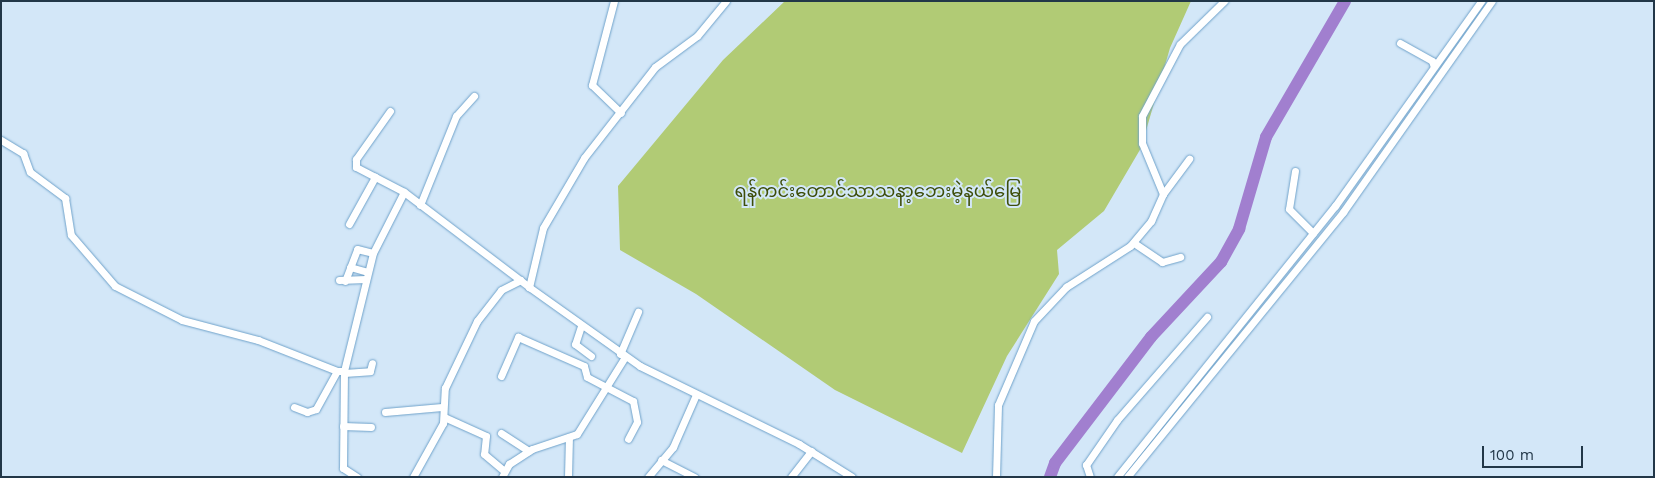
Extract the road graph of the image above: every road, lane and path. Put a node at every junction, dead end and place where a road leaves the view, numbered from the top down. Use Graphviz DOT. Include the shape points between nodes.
graph roads {
  1 [pos="614,1"];
  2 [pos="726,1"];
  3 [pos="1224,1"];
  4 [pos="1481,1"];
  5 [pos="1492,1"];
  6 [pos="1400,43"];
  7 [pos="1434,67"];
  8 [pos="474,96"];
  9 [pos="390,111"];
  10 [pos="621,113"];
  11 [pos="1,140"];
  12 [pos="1189,159"];
  13 [pos="1295,171"];
  14 [pos="375,177"];
  15 [pos="404,192"];
  16 [pos="1163,194"];
  17 [pos="420,205"];
  18 [pos="349,224"];
  19 [pos="1313,233"];
  20 [pos="1134,242"];
  21 [pos="372,253"];
  22 [pos="1180,257"];
  23 [pos="1297,260"];
  24 [pos="350,267"];
  25 [pos="367,276"];
  26 [pos="521,280"];
  27 [pos="529,286"];
  28 [pos="638,312"];
  29 [pos="1207,317"];
  30 [pos="581,326"];
  31 [pos="623,355"];
  32 [pos="591,356"];
  33 [pos="372,363"];
  34 [pos="341,372"];
  35 [pos="501,376"];
  36 [pos="610,387"];
  37 [pos="695,397"];
  38 [pos="294,407"];
  39 [pos="442,407"];
  40 [pos="385,412"];
  41 [pos="444,417"];
  42 [pos="343,426"];
  43 [pos="371,427"];
  44 [pos="502,433"];
  45 [pos="569,437"];
  46 [pos="628,439"];
  47 [pos="529,451"];
  48 [pos="811,451"];
  49 [pos="661,460"];
  50 [pos="503,474"];
  51 [pos="357,477"];
  52 [pos="413,477"];
  53 [pos="568,477"];
  54 [pos="648,477"];
  55 [pos="695,477"];
  56 [pos="791,477"];
  57 [pos="852,477"];
  58 [pos="996,477"];
  59 [pos="1090,477"];
  60 [pos="1117,477"];
  61 [pos="1127,477"];
  1 -- 10 [label="street" via="592,85"];
  2 -- 10 [label="street" via="697,36 655,67"];
  3 -- 16 [label="street" via="1180,44 1140,121 1143,149"];
  4 -- 7 [label="street"];
  5 -- 23 [label="street" via="1343,212"];
  6 -- 7 [label="street" via="1432,61"];
  7 -- 19 [label="street"];
  8 -- 17 [label="street" via="456,116"];
  9 -- 14 [label="street" via="356,159 356,167"];
  10 -- 27 [label="street" via="584,158 553,209 538,242"];
  11 -- 34 [label="street" via="23,152 30,172 65,198 71,235 116,286 182,320 258,340"];
  12 -- 16 [label="street"];
  13 -- 19 [label="street" via="1289,210"];
  14 -- 15 [label="street"];
  14 -- 18 [label="street"];
  15 -- 17 [label="street"];
  15 -- 21 [label="street"];
  16 -- 20 [label="street"];
  17 -- 26 [label="street"];
  19 -- 23 [label="street"];
  20 -- 22 [label="street" via="1162,262"];
  20 -- 58 [label="street" via="1066,287 1034,320 998,405"];
  21 -- 24 [label="street" via="357,249"];
  21 -- 25 [label="street"];
  23 -- 60 [label="street"];
  23 -- 61 [label="street"];
  24 -- 25 [label="street"];
  24 -- 25 [label="street" via="342,280"];
  25 -- 34 [label="street"];
  26 -- 27 [label="street"];
  26 -- 39 [label="street" via="504,287 482,312 444,388"];
  27 -- 30 [label="street"];
  28 -- 31 [label="street"];
  29 -- 59 [label="street" via="1117,420 1086,465"];
  30 -- 31 [label="street"];
  30 -- 32 [label="street" via="575,344"];
  31 -- 36 [label="street"];
  31 -- 37 [label="street"];
  33 -- 34 [label="street" via="370,371"];
  34 -- 38 [label="street" via="316,409 307,412"];
  34 -- 42 [label="street"];
  35 -- 36 [label="street" via="518,337 584,366 587,377"];
  36 -- 45 [label="street" via="583,427"];
  36 -- 46 [label="street" via="635,404 636,425"];
  37 -- 48 [label="street"];
  37 -- 49 [label="street" via="673,448"];
  39 -- 40 [label="street"];
  39 -- 41 [label="street"];
  41 -- 50 [label="street" via="486,436 484,454"];
  41 -- 52 [label="street"];
  42 -- 43 [label="street"];
  42 -- 51 [label="street" via="344,470"];
  44 -- 47 [label="street"];
  45 -- 47 [label="street"];
  45 -- 53 [label="street"];
  47 -- 50 [label="street"];
  48 -- 56 [label="street"];
  48 -- 57 [label="street"];
  49 -- 54 [label="street"];
  49 -- 55 [label="street"];
}
